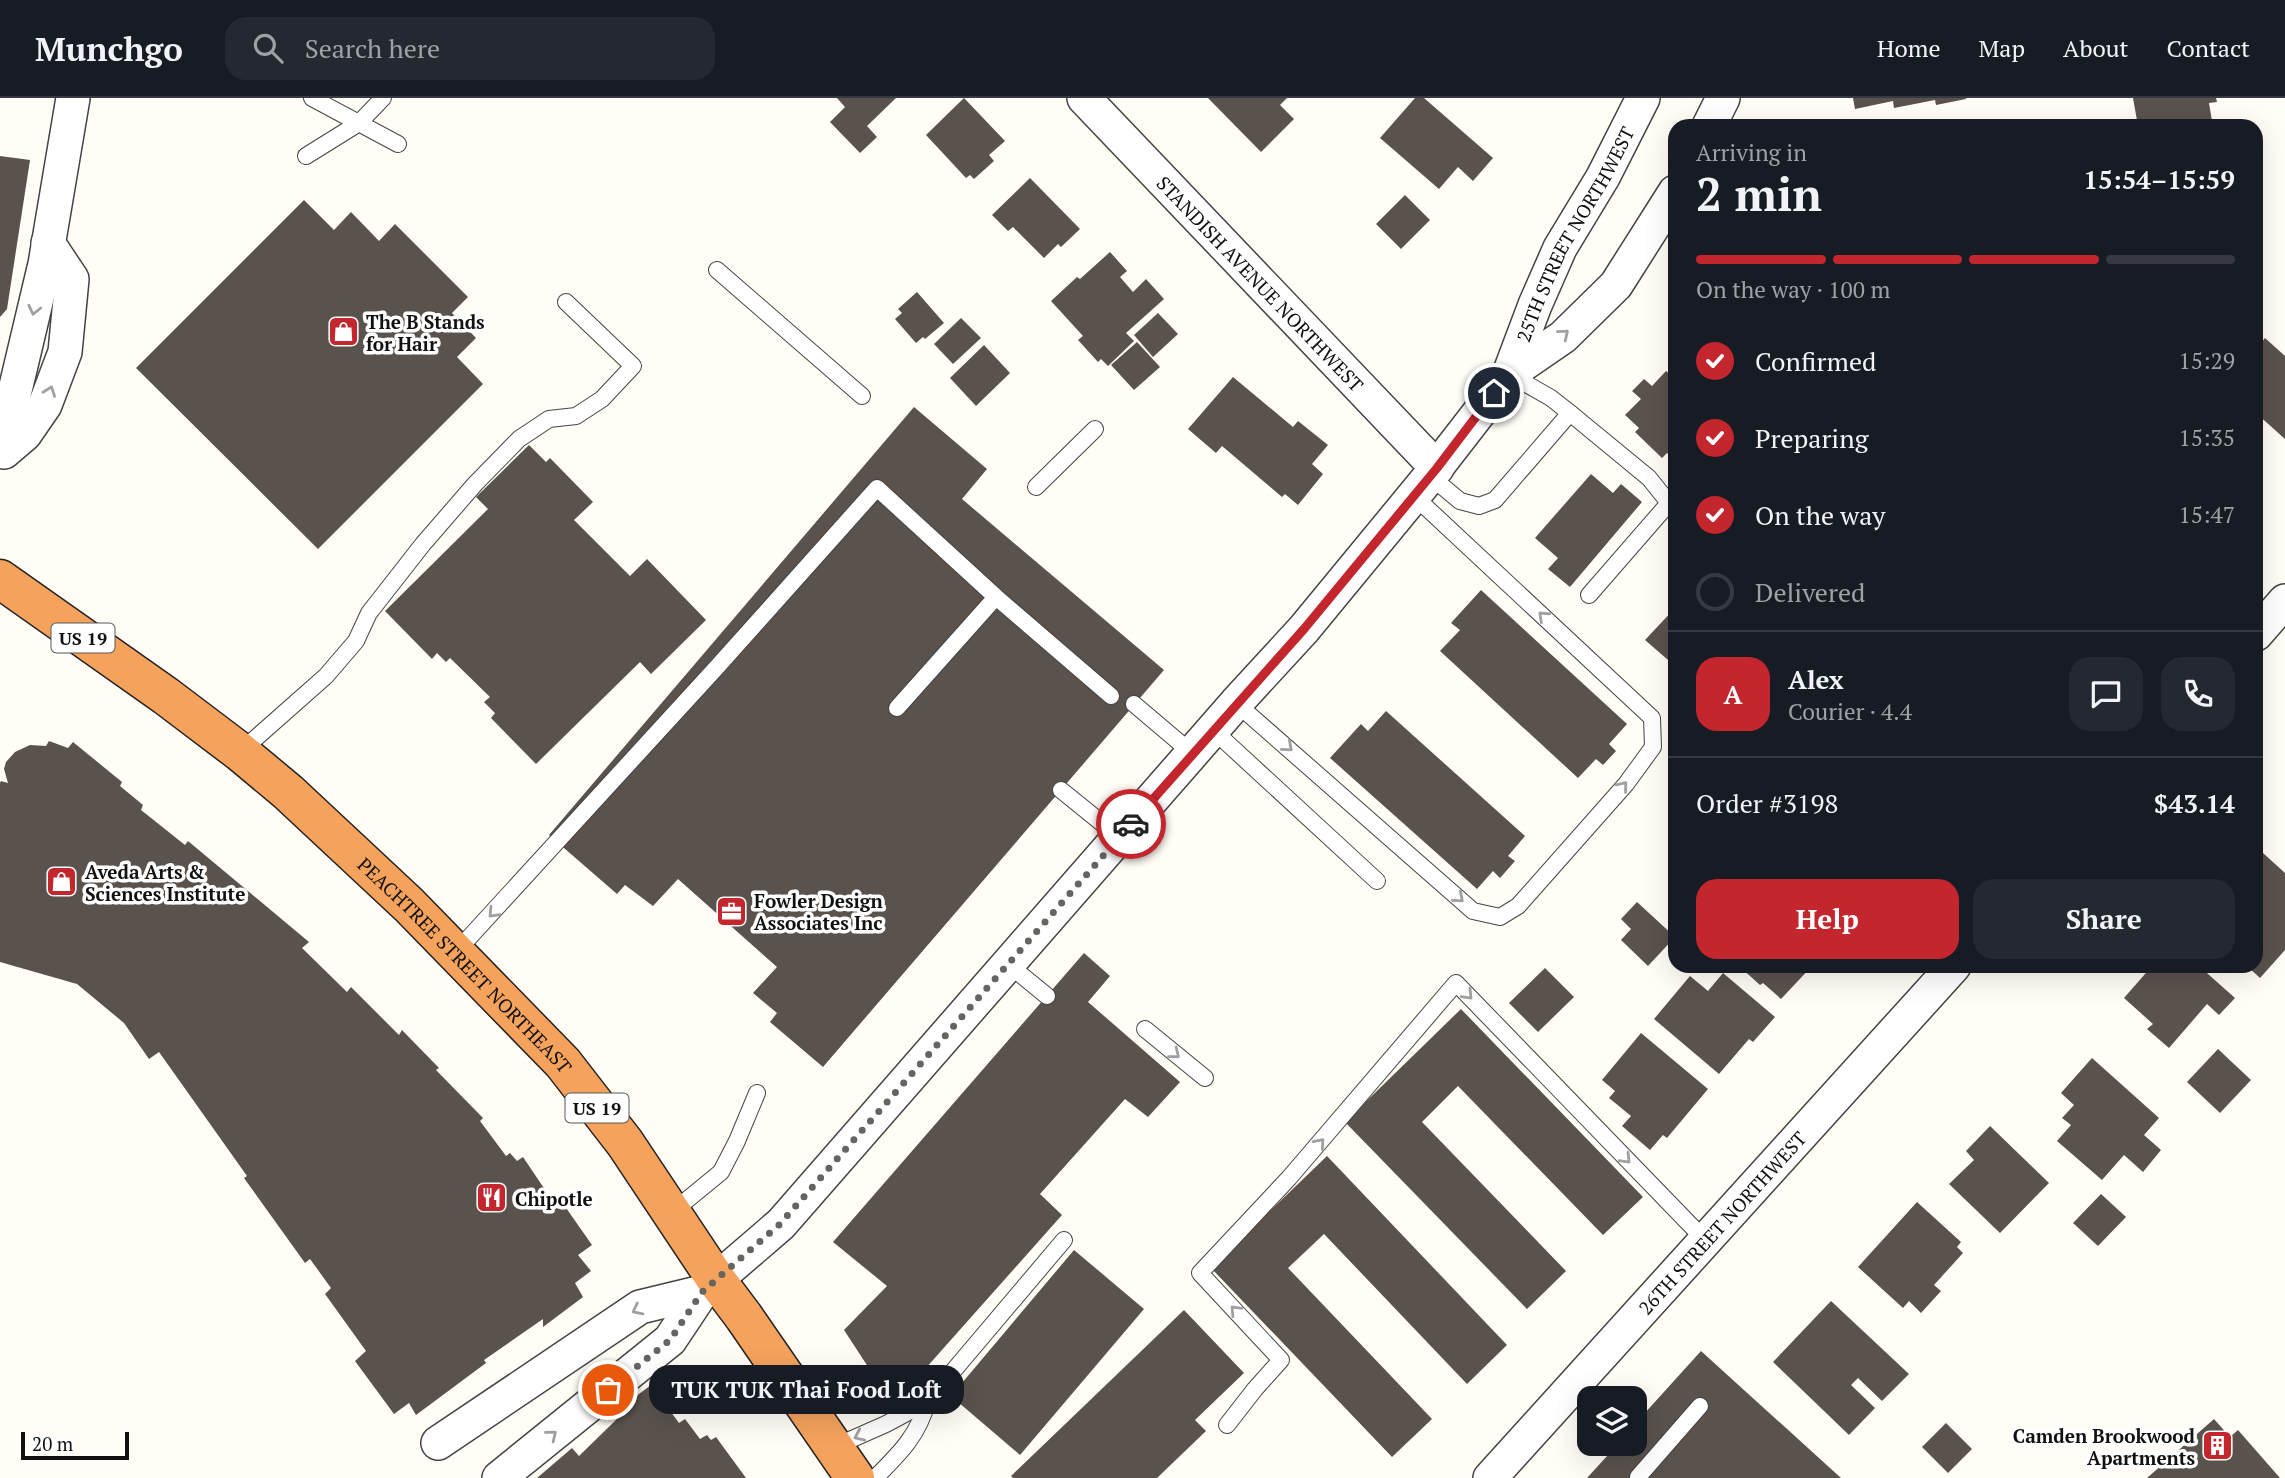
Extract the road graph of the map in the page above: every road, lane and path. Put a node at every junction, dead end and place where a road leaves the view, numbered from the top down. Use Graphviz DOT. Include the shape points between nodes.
graph roads {
  1 [pos="73,98"];
  2 [pos="312,98"];
  3 [pos="383,98"];
  4 [pos="1084,98"];
  5 [pos="1643,98"];
  6 [pos="1723,98"];
  7 [pos="1712,119"];
  8 [pos="359,123"];
  9 [pos="398,144"];
  10 [pos="306,156"];
  11 [pos="1668,203"];
  12 [pos="48,243"];
  13 [pos="717,270"];
  14 [pos="566,302"];
  15 [pos="1508,374"];
  16 [pos="862,396"];
  17 [pos="6,399"];
  18 [pos="1570,413"];
  19 [pos="1095,429"];
  20 [pos="6,450"];
  21 [pos="1427,480"];
  22 [pos="1036,487"];
  23 [pos="1668,502"];
  24 [pos="1668,504"];
  25 [pos="0,579"];
  26 [pos="1589,595"];
  27 [pos="996,597"];
  28 [pos="2285,601"];
  29 [pos="2263,626"];
  30 [pos="1111,696"];
  31 [pos="1237,703"];
  32 [pos="1134,704"];
  33 [pos="897,708"];
  34 [pos="1203,742"];
  35 [pos="240,752"];
  36 [pos="1061,790"];
  37 [pos="1119,838"];
  38 [pos="1377,881"];
  39 [pos="455,953"];
  40 [pos="1008,964"];
  41 [pos="1948,973"];
  42 [pos="1047,996"];
  43 [pos="1145,1029"];
  44 [pos="1205,1078"];
  45 [pos="757,1093"];
  46 [pos="671,1213"];
  47 [pos="1064,1240"];
  48 [pos="1705,1240"];
  49 [pos="709,1286"];
  50 [pos="927,1402"];
  51 [pos="1700,1406"];
  52 [pos="1227,1425"];
  53 [pos="438,1443"];
  54 [pos="834,1447"];
  55 [pos="1638,1477"];
  56 [pos="499,1478"];
  57 [pos="855,1478"];
  58 [pos="875,1478"];
  59 [pos="1490,1478"];
  1 -- 12 [label="street"];
  2 -- 8 [label="lane"];
  3 -- 8 [label="lane"];
  4 -- 21 [label="street, STANDISH AVENUE NORTHWEST"];
  5 -- 15 [label="street, 25TH STREET NORTHWEST" via="1560,248"];
  6 -- 7 [label="street"];
  8 -- 9 [label="lane"];
  8 -- 10 [label="lane"];
  15 -- 11 [label="street, 25TH STREET NORTHWEST, one-way" via="1563,337 1616,285"];
  12 -- 17 [label="street, one-way"];
  20 -- 12 [label="street, one-way" via="25,434 45,405 65,352 72,279"];
  13 -- 16 [label="lane"];
  14 -- 35 [label="lane" via="633,366 602,399 576,416 549,419 519,439 423,544 326,676"];
  15 -- 18 [label="lane"];
  15 -- 21 [label="street, 25TH STREET NORTHWEST"];
  17 -- 20 [label="street"];
  18 -- 21 [label="lane" via="1495,500 1479,506 1460,501"];
  18 -- 23 [label="lane" via="1649,478"];
  19 -- 22 [label="lane"];
  21 -- 31 [label="street, 25TH STREET NORTHWEST"];
  31 -- 21 [label="lane, one-way" via="1473,911 1500,917 1518,906 1626,784 1653,747 1652,718"];
  24 -- 26 [label="lane"];
  25 -- 35 [label="highway, PEACHTREE STREET NORTHEAST / US 19"];
  27 -- 30 [label="lane"];
  27 -- 33 [label="lane"];
  27 -- 39 [label="lane, one-way" via="877,488"];
  28 -- 29 [label="street"];
  31 -- 34 [label="street, 25TH STREET NORTHWEST"];
  32 -- 34 [label="lane"];
  34 -- 37 [label="street, 25TH STREET NORTHWEST"];
  34 -- 38 [label="lane"];
  35 -- 39 [label="highway, PEACHTREE STREET NORTHEAST / US 19" via="298,801"];
  36 -- 37 [label="lane"];
  37 -- 40 [label="street, 25TH STREET NORTHWEST"];
  39 -- 46 [label="highway, PEACHTREE STREET NORTHEAST / US 19" via="563,1063 625,1143"];
  40 -- 42 [label="lane"];
  40 -- 49 [label="street, 25TH STREET NORTHWEST" via="780,1224"];
  41 -- 48 [label="street, 26TH STREET NORTHWEST"];
  43 -- 44 [label="lane, one-way"];
  45 -- 46 [label="lane" via="721,1172"];
  46 -- 49 [label="highway, PEACHTREE STREET NORTHEAST / US 19"];
  47 -- 50 [label="lane"];
  52 -- 48 [label="lane, one-way" via="1281,1360 1200,1273 1298,1168 1456,983"];
  48 -- 59 [label="street, 26TH STREET NORTHWEST"];
  49 -- 53 [label="street, one-way" via="640,1307"];
  49 -- 54 [label="highway, PEACHTREE STREET NORTHEAST / US 19" via="744,1317"];
  56 -- 49 [label="street, one-way" via="670,1340"];
  50 -- 54 [label="lane, one-way"];
  50 -- 58 [label="lane" via="914,1435"];
  51 -- 55 [label="lane"];
  54 -- 57 [label="highway, PEACHTREE STREET NORTHEAST / US 19"];
}
